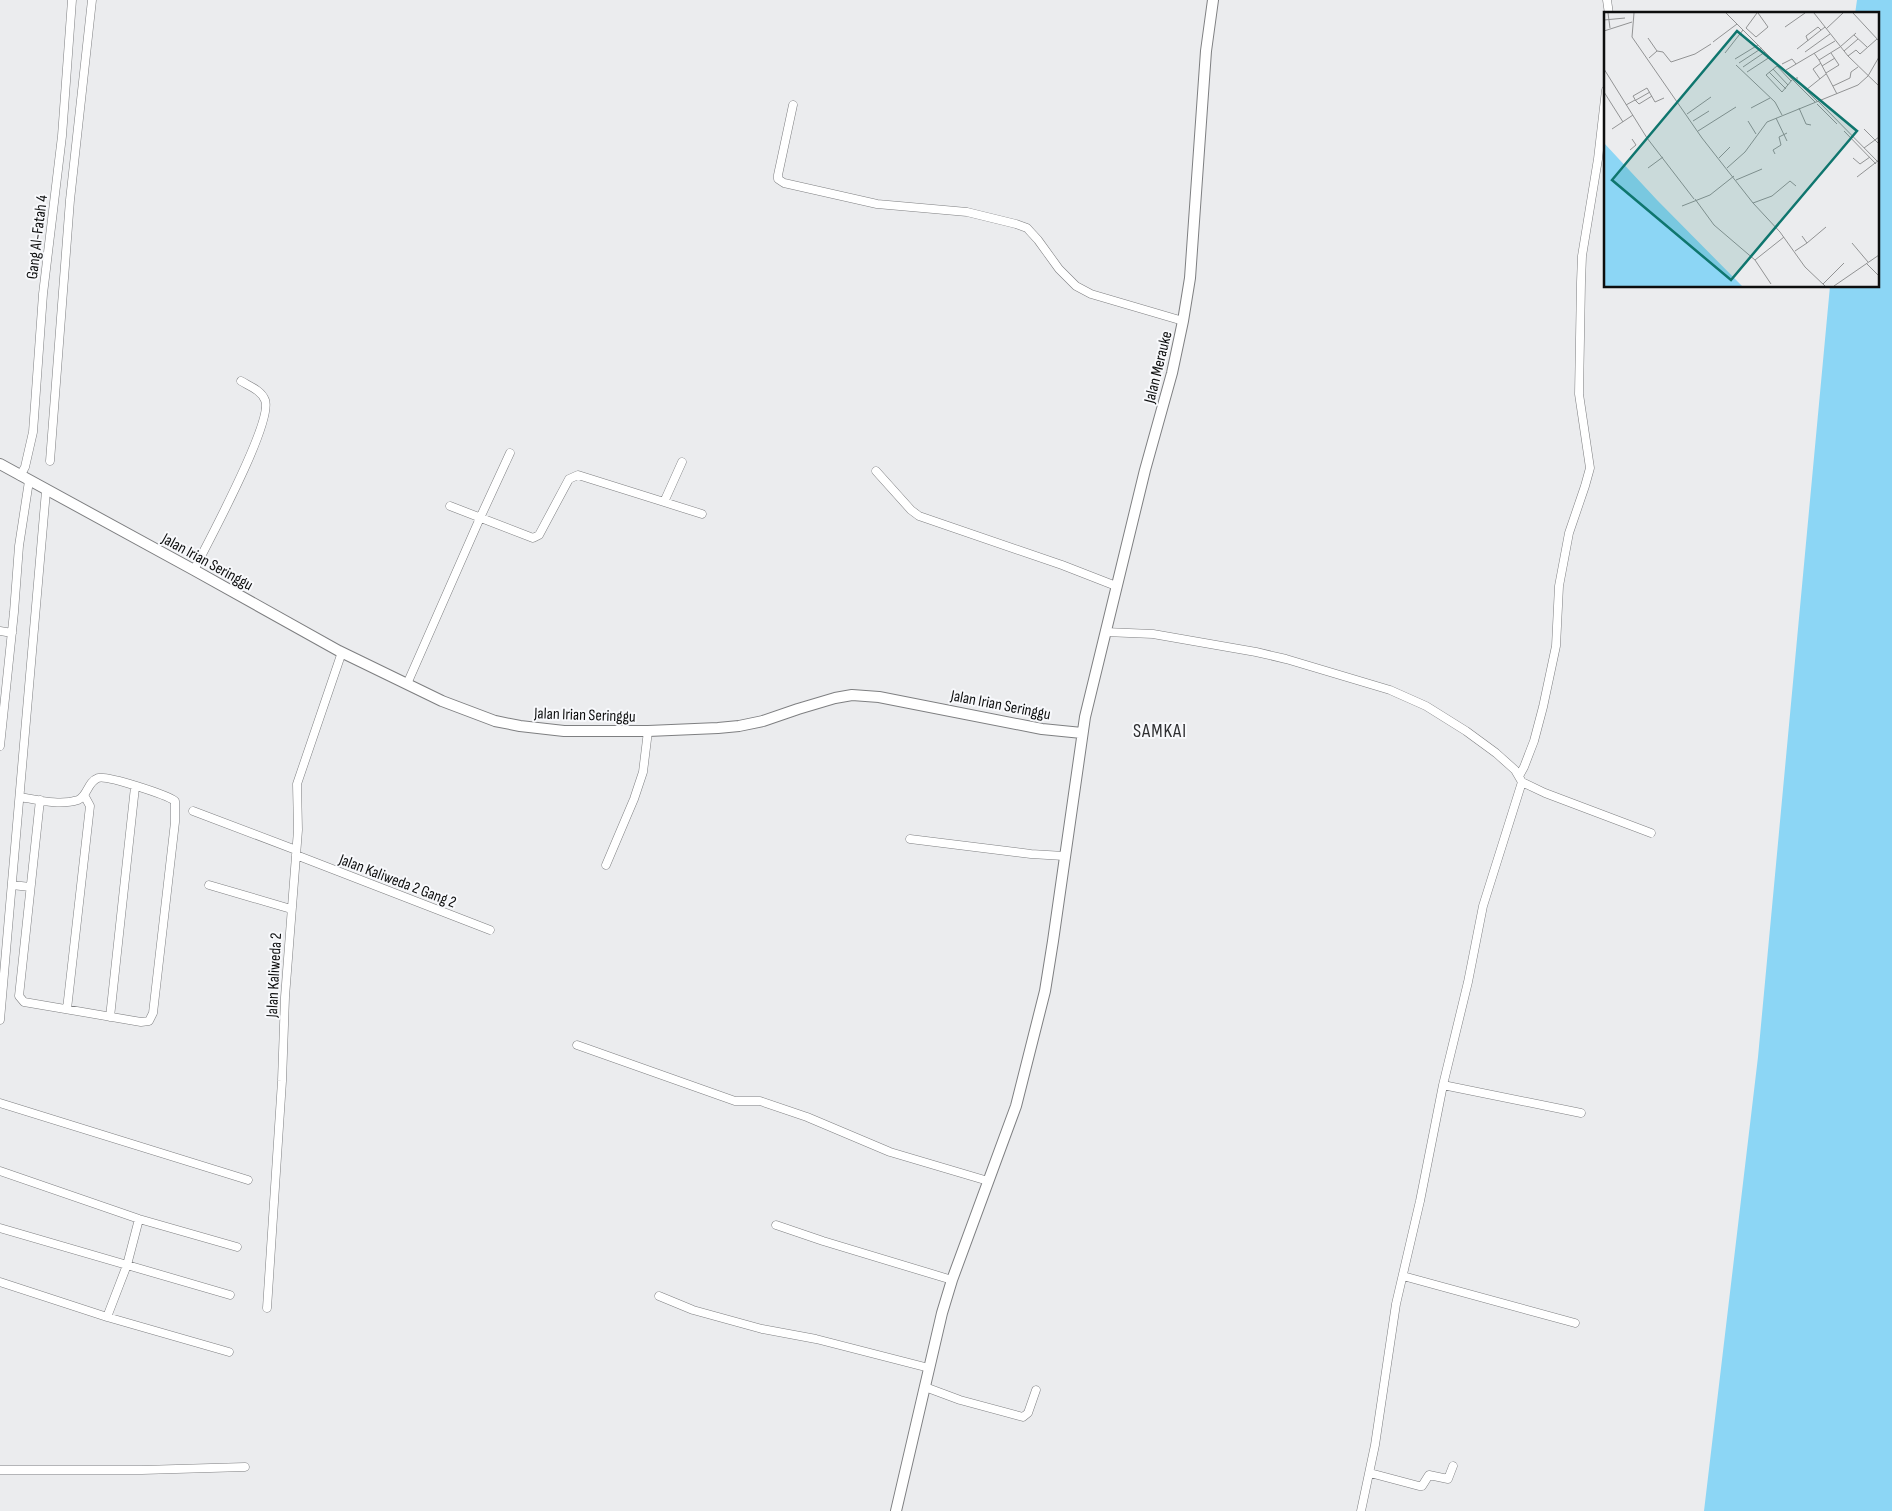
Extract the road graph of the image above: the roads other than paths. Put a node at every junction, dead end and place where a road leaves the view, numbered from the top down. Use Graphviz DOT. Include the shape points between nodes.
graph roads {
  1 [pos="72,0"];
  2 [pos="92,0"];
  3 [pos="1213,0"];
  4 [pos="793,105"];
  5 [pos="1604,107"];
  6 [pos="1183,321"];
  7 [pos="241,381"];
  8 [pos="510,453"];
  9 [pos="50,461"];
  10 [pos="682,462"];
  11 [pos="0,464"];
  12 [pos="876,471"];
  13 [pos="33,483"];
  14 [pos="664,502"];
  15 [pos="450,506"];
  16 [pos="702,514"];
  17 [pos="480,518"];
  18 [pos="194,570"];
  19 [pos="1116,586"];
  20 [pos="0,631"];
  21 [pos="1105,632"];
  22 [pos="12,633"];
  23 [pos="342,652"];
  24 [pos="407,684"];
  25 [pos="648,731"];
  26 [pos="1082,733"];
  27 [pos="0,746"];
  28 [pos="1520,779"];
  29 [pos="135,787"];
  30 [pos="84,795"];
  31 [pos="20,797"];
  32 [pos="40,800"];
  33 [pos="193,810"];
  34 [pos="1651,833"];
  35 [pos="910,839"];
  36 [pos="296,852"];
  37 [pos="1064,856"];
  38 [pos="606,865"];
  39 [pos="12,885"];
  40 [pos="209,885"];
  41 [pos="30,887"];
  42 [pos="291,909"];
  43 [pos="490,930"];
  44 [pos="67,1009"];
  45 [pos="110,1017"];
  46 [pos="0,1020"];
  47 [pos="577,1045"];
  48 [pos="1443,1085"];
  49 [pos="0,1102"];
  50 [pos="1581,1113"];
  51 [pos="0,1171"];
  52 [pos="248,1180"];
  53 [pos="988,1181"];
  54 [pos="139,1219"];
  55 [pos="776,1225"];
  56 [pos="0,1228"];
  57 [pos="237,1247"];
  58 [pos="127,1265"];
  59 [pos="1402,1276"];
  60 [pos="952,1280"];
  61 [pos="0,1282"];
  62 [pos="230,1295"];
  63 [pos="658,1296"];
  64 [pos="267,1308"];
  65 [pos="107,1317"];
  66 [pos="1575,1323"];
  67 [pos="229,1352"];
  68 [pos="929,1368"];
  69 [pos="925,1387"];
  70 [pos="1036,1390"];
  71 [pos="1453,1466"];
  72 [pos="245,1468"];
  73 [pos="0,1470"];
  74 [pos="1370,1473"];
  75 [pos="896,1511"];
  76 [pos="1361,1511"];
  1 -- 13 [label="street, Gang Al-Fatah 4" via="62,136 42,294 33,432 25,467"];
  2 -- 9 [label="street" via="70,200"];
  3 -- 6 [label="street, Jalan Merauke" via="1206,50 1190,278"];
  4 -- 6 [label="street" via="778,175 784,183 878,204 967,212 1016,224 1027,228 1076,286 1091,294"];
  5 -- 28 [label="street" via="1582,256 1579,394 1590,468 1567,542 1559,586 1556,646 1543,707"];
  6 -- 19 [label="street, Jalan Merauke"];
  7 -- 18 [label="street" via="265,399 264,420 247,465"];
  8 -- 17 [label="street"];
  10 -- 14 [label="street"];
  11 -- 13 [label="street, Jalan Irian Seringgu"];
  12 -- 19 [label="street" via="920,516"];
  13 -- 18 [label="street, Jalan Irian Seringgu"];
  13 -- 22 [label="street" via="19,546"];
  13 -- 31 [label="street"];
  14 -- 16 [label="street"];
  14 -- 17 [label="street" via="578,475 569,479 539,535 533,538"];
  15 -- 17 [label="street"];
  17 -- 24 [label="street"];
  18 -- 23 [label="street, Jalan Irian Seringgu"];
  19 -- 21 [label="street, Jalan Merauke"];
  20 -- 22 [label="street"];
  21 -- 26 [label="street, Jalan Merauke"];
  21 -- 28 [label="street" via="1153,634 1256,652 1390,690 1426,706 1466,730 1496,753"];
  22 -- 27 [label="street"];
  23 -- 24 [label="street, Jalan Irian Seringgu"];
  23 -- 36 [label="street, Jalan Kaliweda 2" via="297,784"];
  24 -- 25 [label="street, Jalan Irian Seringgu" via="468,712 520,726 564,731"];
  25 -- 26 [label="street, Jalan Irian Seringgu" via="739,726 852,695 879,696 1042,729"];
  25 -- 38 [label="street" via="641,780"];
  26 -- 37 [label="street, Jalan Merauke"];
  28 -- 34 [label="street" via="1545,793"];
  28 -- 48 [label="street" via="1483,906"];
  29 -- 30 [label="street" via="103,777 89,785"];
  29 -- 45 [label="street"];
  29 -- 45 [label="street" via="163,794 175,801 175,822 152,1019 141,1022"];
  30 -- 32 [label="street" via="77,800"];
  30 -- 44 [label="street" via="90,806"];
  31 -- 32 [label="street"];
  31 -- 39 [label="street"];
  32 -- 41 [label="street"];
  33 -- 36 [label="street, Jalan Kaliweda 2 Gang 2"];
  35 -- 37 [label="street"];
  36 -- 42 [label="street, Jalan Kaliweda 2"];
  36 -- 43 [label="street, Jalan Kaliweda 2 Gang 2"];
  37 -- 53 [label="street, Jalan Merauke" via="1054,941 1044,991 1016,1106"];
  39 -- 41 [label="street"];
  39 -- 46 [label="street"];
  40 -- 42 [label="street"];
  41 -- 44 [label="street" via="19,996 24,1002"];
  42 -- 64 [label="street, Jalan Kaliweda 2"];
  44 -- 45 [label="street"];
  47 -- 53 [label="street" via="735,1101 760,1102 807,1117 890,1152"];
  48 -- 50 [label="street"];
  48 -- 59 [label="street"];
  49 -- 52 [label="street"];
  51 -- 54 [label="street"];
  53 -- 60 [label="street, Jalan Merauke"];
  54 -- 57 [label="street"];
  54 -- 58 [label="street"];
  55 -- 60 [label="street"];
  56 -- 58 [label="street"];
  58 -- 62 [label="street"];
  58 -- 65 [label="street"];
  59 -- 66 [label="street"];
  59 -- 74 [label="street"];
  60 -- 68 [label="street, Jalan Merauke"];
  61 -- 65 [label="street"];
  63 -- 68 [label="street" via="693,1310 762,1329 816,1339"];
  65 -- 67 [label="street"];
  68 -- 69 [label="street, Jalan Merauke"];
  69 -- 70 [label="street" via="1023,1417 1028,1413"];
  69 -- 75 [label="street, Jalan Merauke"];
  71 -- 74 [label="street" via="1448,1479 1429,1475 1422,1486"];
  72 -- 73 [label="street"];
  74 -- 76 [label="street"];
}
